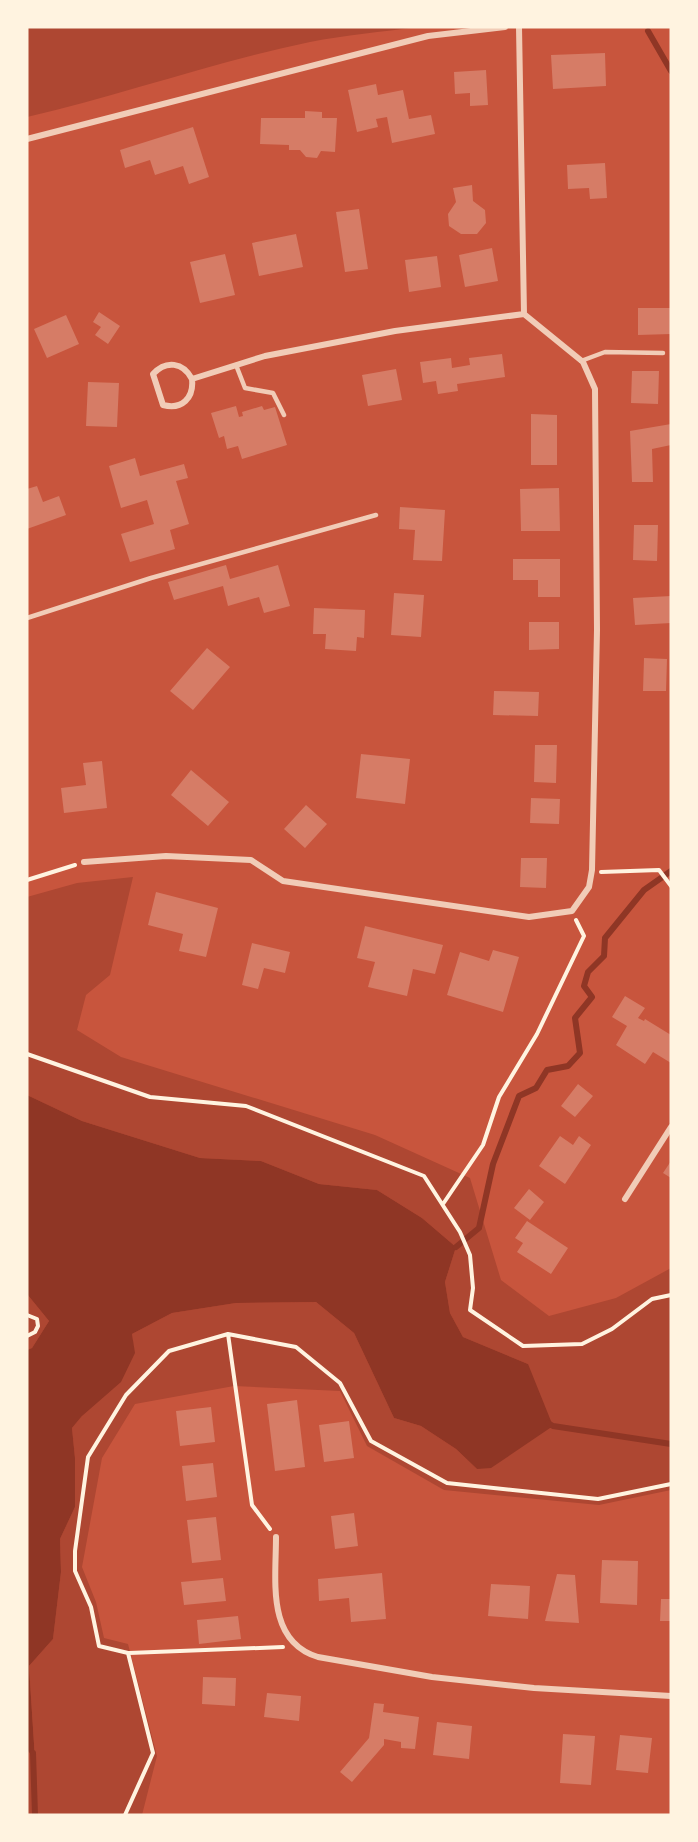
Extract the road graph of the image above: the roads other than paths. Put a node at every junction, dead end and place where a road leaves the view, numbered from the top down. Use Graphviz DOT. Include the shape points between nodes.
graph roads {
  1 [pos="505,27"];
  2 [pos="519,27"];
  3 [pos="27,140"];
  4 [pos="524,314"];
  5 [pos="663,353"];
  6 [pos="581,361"];
  7 [pos="236,365"];
  8 [pos="192,379"];
  9 [pos="284,415"];
  10 [pos="376,515"];
  11 [pos="27,618"];
  12 [pos="84,862"];
  13 [pos="671,1127"];
  14 [pos="625,1199"];
  15 [pos="276,1537"];
  16 [pos="671,1696"];
  1 -- 3 [label="street" via="428,36"];
  2 -- 4 [label="street"];
  4 -- 6 [label="street"];
  4 -- 7 [label="street" via="395,331"];
  5 -- 6 [label="lane" via="605,352"];
  6 -- 12 [label="street" via="595,389 597,630 592,870 589,888 572,911 529,917 283,881 251,860 166,856"];
  7 -- 8 [label="street"];
  7 -- 9 [label="lane" via="245,388 273,393"];
  8 -- 8 [label="street" via="189,372 177,365 164,366 153,374 163,405 172,407 184,403 192,392"];
  10 -- 11 [label="lane" via="150,578"];
  13 -- 14 [label="street"];
  15 -- 16 [label="street" via="279,1617 296,1647 305,1653 432,1677"];
}
